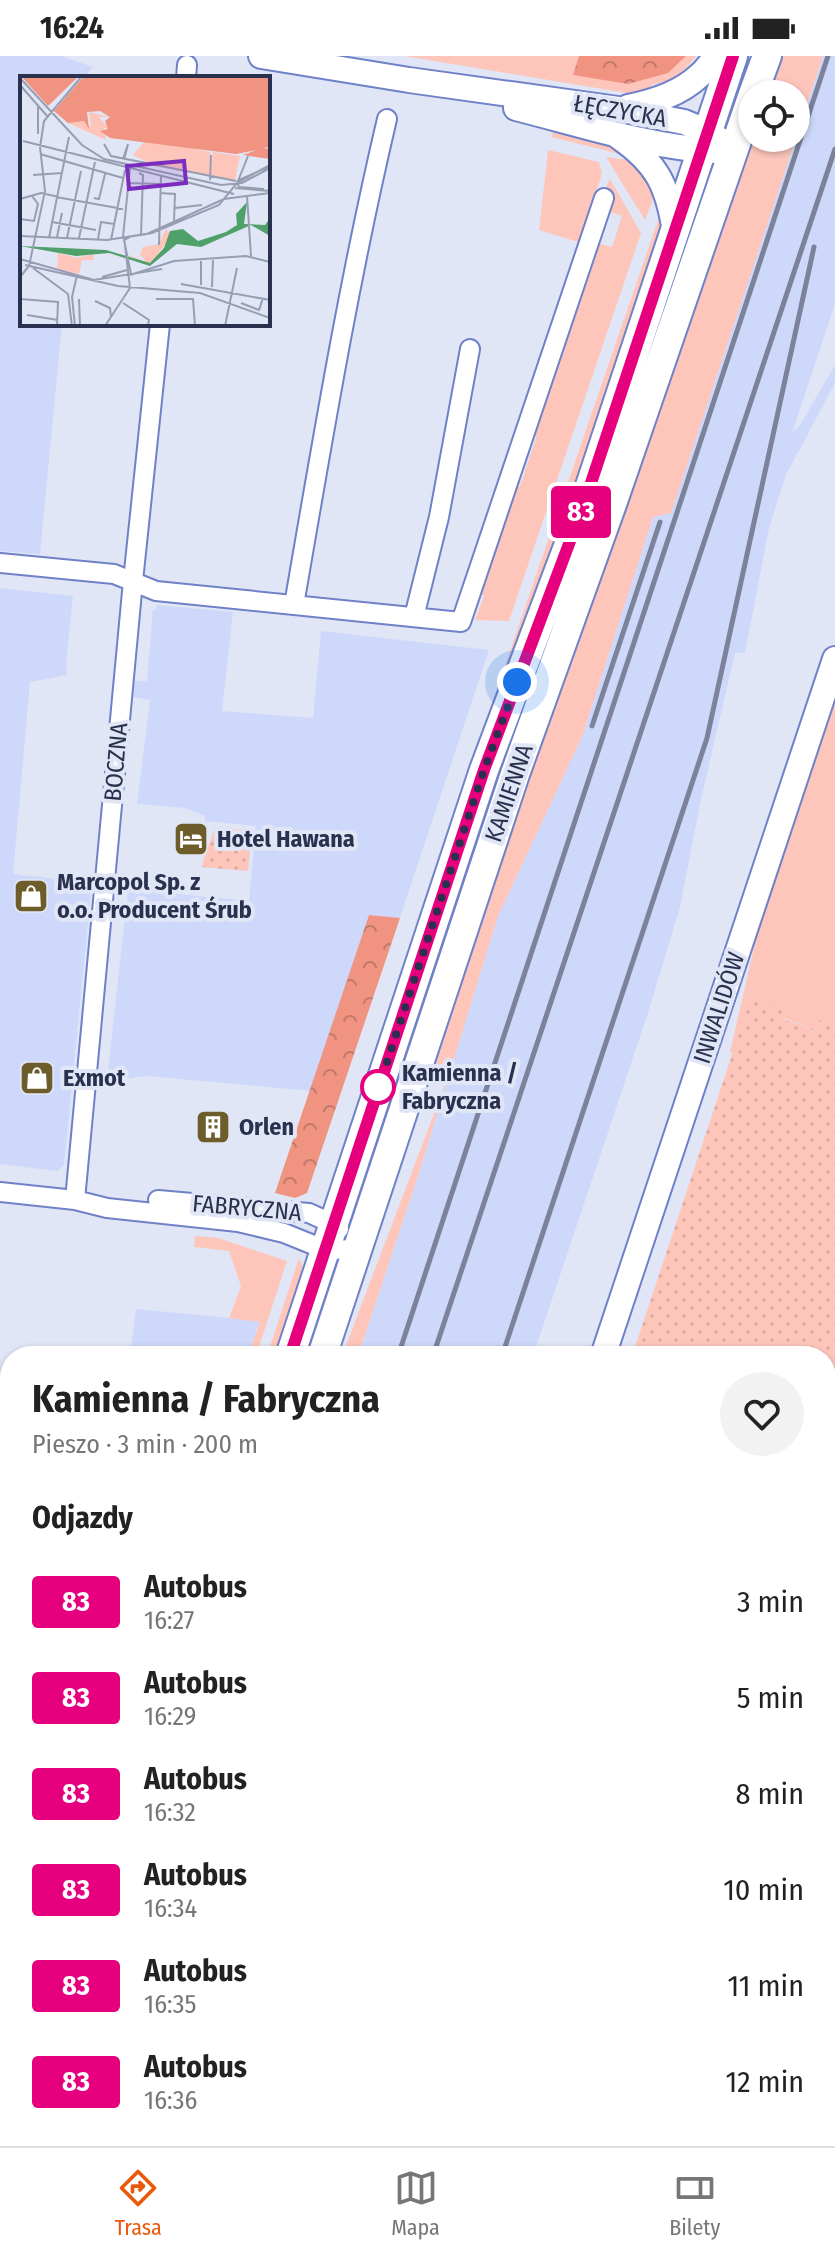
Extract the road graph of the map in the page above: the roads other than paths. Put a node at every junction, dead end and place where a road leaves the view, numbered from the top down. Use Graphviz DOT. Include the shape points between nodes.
graph roads {
  1 [pos="261,56"];
  2 [pos="304,56"];
  3 [pos="717,56"];
  4 [pos="733,56"];
  5 [pos="767,56"];
  6 [pos="341,69"];
  7 [pos="409,80"];
  8 [pos="758,80"];
  9 [pos="618,109"];
  10 [pos="387,119"];
  11 [pos="614,134"];
  12 [pos="738,135"];
  13 [pos="705,141"];
  14 [pos="733,149"];
  15 [pos="604,198"];
  16 [pos="675,233"];
  17 [pos="160,326"];
  18 [pos="470,349"];
  19 [pos="0,563"];
  20 [pos="133,581"];
  21 [pos="294,605"];
  22 [pos="414,617"];
  23 [pos="835,659"];
  24 [pos="0,1192"];
  25 [pos="75,1200"];
  26 [pos="330,1237"];
  27 [pos="358,1249"];
  28 [pos="293,1346"];
  29 [pos="325,1346"];
  30 [pos="606,1346"];
  1 -- 6 [label="street, ŁĘCZYCKA"];
  2 -- 6 [label="street"];
  3 -- 9 [label="street" via="675,92"];
  4 -- 13 [label="main road, KAMIENNA"];
  5 -- 8 [label="main road, KAMIENNA"];
  6 -- 7 [label="street, ŁĘCZYCKA"];
  7 -- 9 [label="street, ŁĘCZYCKA"];
  7 -- 11 [label="street, ŁĘCZYCKA"];
  9 -- 13 [label="street, ŁĘCZYCKA" via="684,122"];
  10 -- 21 [label="street"];
  11 -- 13 [label="street, ŁĘCZYCKA"];
  11 -- 16 [label="street" via="644,156 660,177"];
  12 -- 14 [label="main road, KAMIENNA"];
  13 -- 14 [label="street, ŁĘCZYCKA"];
  13 -- 16 [label="main road, KAMIENNA"];
  14 -- 27 [label="main road, KAMIENNA" via="515,774"];
  15 -- 22 [label="street" via="461,622"];
  16 -- 26 [label="main road, KAMIENNA" via="584,504 484,770"];
  17 -- 20 [label="street, BOCZNA"];
  18 -- 22 [label="street" via="439,517"];
  19 -- 20 [label="street" via="114,574"];
  20 -- 21 [label="street" via="156,591"];
  20 -- 25 [label="street, BOCZNA"];
  21 -- 22 [label="street"];
  23 -- 30 [label="street, INWALIDÓW"];
  24 -- 25 [label="street, FABRYCZNA"];
  25 -- 26 [label="street, FABRYCZNA"];
  25 -- 26 [label="street, FABRYCZNA" via="109,1196 309,1213"];
  26 -- 27 [label="street, FABRYCZNA"];
  26 -- 27 [label="street, FABRYCZNA"];
  26 -- 28 [label="main road, KAMIENNA"];
  27 -- 29 [label="main road, KAMIENNA"];
}
